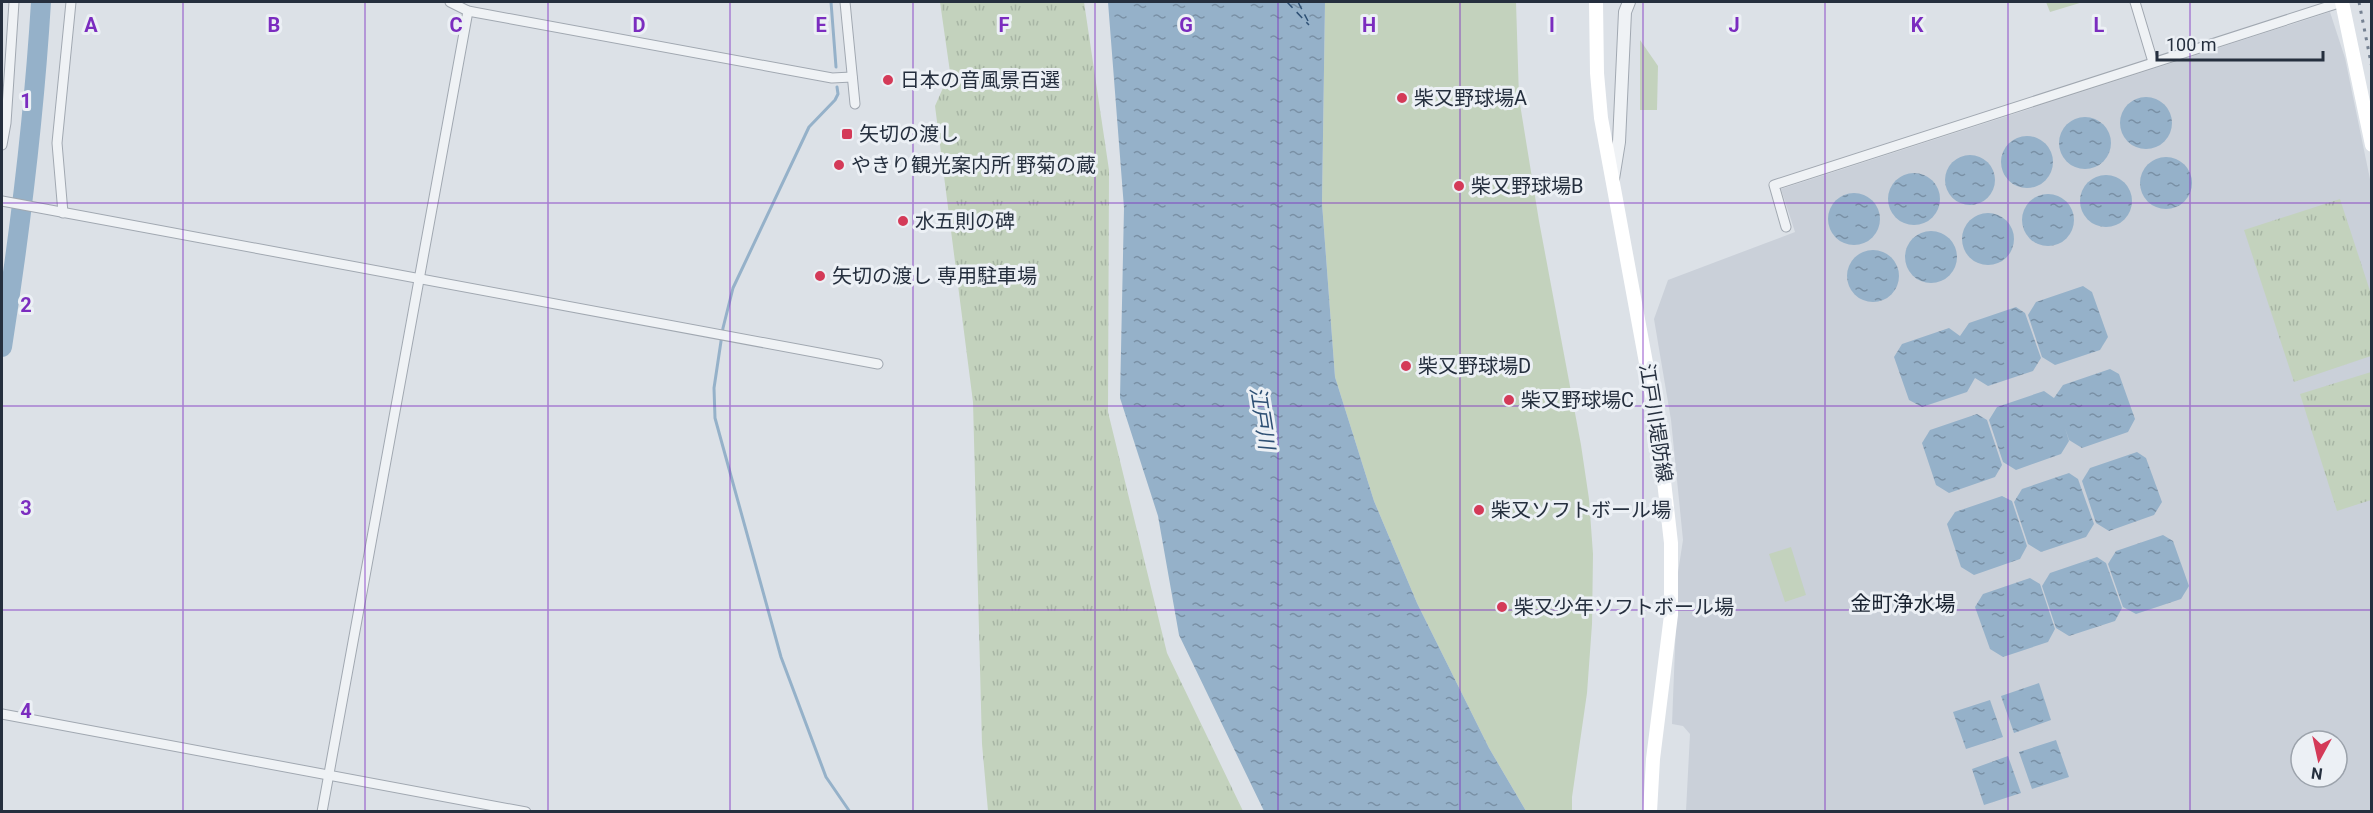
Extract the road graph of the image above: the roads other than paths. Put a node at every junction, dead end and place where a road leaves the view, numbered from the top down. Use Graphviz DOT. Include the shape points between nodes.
graph roads {
  1 [pos="14,2"];
  2 [pos="71,2"];
  3 [pos="450,2"];
  4 [pos="845,2"];
  5 [pos="1596,2"];
  6 [pos="1629,2"];
  7 [pos="2135,2"];
  8 [pos="2342,2"];
  9 [pos="468,11"];
  10 [pos="2153,62"];
  11 [pos="852,77"];
  12 [pos="855,104"];
  13 [pos="2,145"];
  14 [pos="2372,145"];
  15 [pos="1613,179"];
  16 [pos="2,201"];
  17 [pos="63,213"];
  18 [pos="1786,227"];
  19 [pos="418,278"];
  20 [pos="878,364"];
  21 [pos="2,714"];
  22 [pos="328,775"];
  23 [pos="322,812"];
  24 [pos="526,812"];
  25 [pos="1650,812"];
  1 -- 13 [label="street"];
  2 -- 17 [label="street" via="57,143"];
  3 -- 9 [label="street"];
  4 -- 11 [label="street"];
  5 -- 15 [label="main road, 江戸川堤防線" via="1599,94"];
  6 -- 15 [label="street, 江戸川堤防線" via="1625,12 1619,142"];
  7 -- 10 [label="street"];
  8 -- 10 [label="street"];
  8 -- 14 [label="main road"];
  9 -- 11 [label="street" via="832,78"];
  9 -- 19 [label="street"];
  10 -- 18 [label="street" via="1774,185"];
  11 -- 12 [label="street"];
  15 -- 25 [label="main road, 江戸川堤防線" via="1658,428 1671,543 1671,615"];
  16 -- 17 [label="street"];
  17 -- 19 [label="street"];
  19 -- 20 [label="street"];
  19 -- 22 [label="street"];
  21 -- 22 [label="street"];
  22 -- 23 [label="street"];
  22 -- 24 [label="street"];
}
